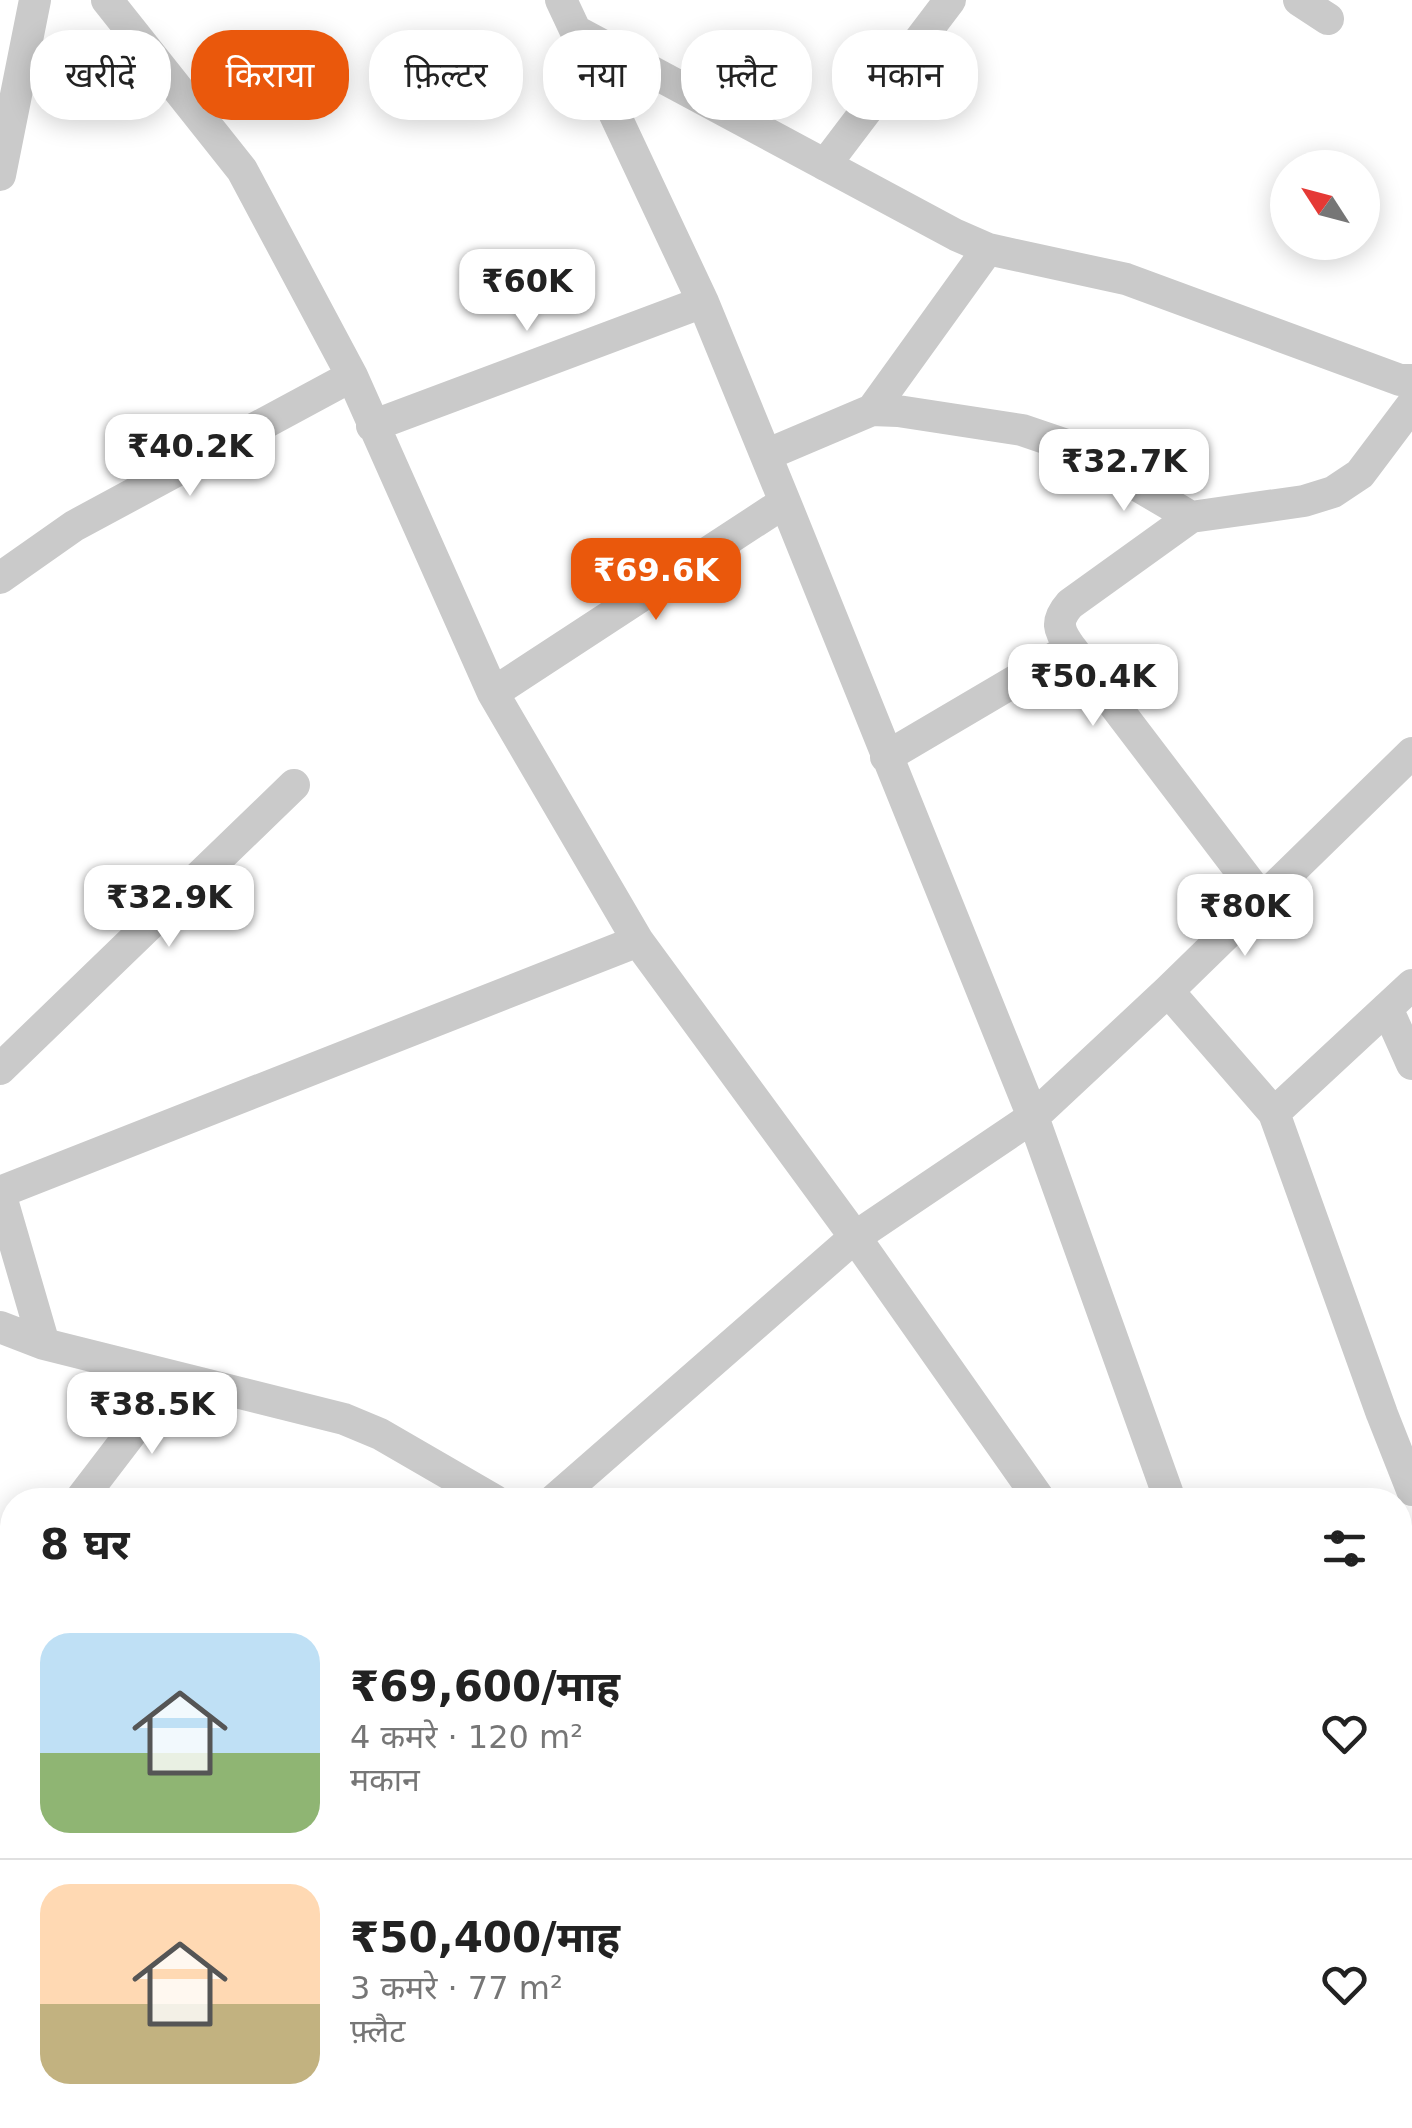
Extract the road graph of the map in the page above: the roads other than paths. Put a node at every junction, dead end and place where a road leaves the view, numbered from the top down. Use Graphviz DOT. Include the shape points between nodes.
graph roads {
  1 [pos="35,0"];
  2 [pos="108,0"];
  3 [pos="561,0"];
  4 [pos="950,0"];
  5 [pos="1299,0"];
  6 [pos="1328,19"];
  7 [pos="576,30"];
  8 [pos="661,77"];
  9 [pos="618,120"];
  10 [pos="826,165"];
  11 [pos="0,175"];
  12 [pos="988,249"];
  13 [pos="704,302"];
  14 [pos="352,376"];
  15 [pos="1412,380"];
  16 [pos="1412,404"];
  17 [pos="872,410"];
  18 [pos="372,426"];
  19 [pos="766,454"];
  20 [pos="785,502"];
  21 [pos="1191,516"];
  22 [pos="13,553"];
  23 [pos="0,578"];
  24 [pos="1071,648"];
  25 [pos="493,693"];
  26 [pos="1412,752"];
  27 [pos="886,757"];
  28 [pos="294,786"];
  29 [pos="1262,899"];
  30 [pos="638,941"];
  31 [pos="1412,985"];
  32 [pos="1168,991"];
  33 [pos="1388,1008"];
  34 [pos="1412,1064"];
  35 [pos="0,1069"];
  36 [pos="1274,1113"];
  37 [pos="1033,1116"];
  38 [pos="0,1193"];
  39 [pos="854,1237"];
  40 [pos="0,1327"];
  41 [pos="44,1344"];
  42 [pos="174,1377"];
  43 [pos="89,1488"];
  44 [pos="473,1488"];
  45 [pos="568,1488"];
  46 [pos="1032,1488"];
  47 [pos="1166,1488"];
  48 [pos="1411,1488"];
  1 -- 11 [label="street"];
  2 -- 14 [label="street" via="242,170"];
  3 -- 7 [label="street"];
  4 -- 10 [label="street"];
  5 -- 6 [label="street"];
  8 -- 10 [label="street"];
  9 -- 13 [label="street"];
  10 -- 12 [label="street"];
  12 -- 15 [label="street" via="1126,279"];
  12 -- 17 [label="street"];
  13 -- 18 [label="street"];
  13 -- 19 [label="street"];
  14 -- 18 [label="street"];
  14 -- 22 [label="street"];
  16 -- 21 [label="street" via="1360,474 1333,492"];
  17 -- 19 [label="street"];
  17 -- 21 [label="street" via="1022,430 1072,447"];
  18 -- 25 [label="street"];
  19 -- 20 [label="street"];
  20 -- 25 [label="street"];
  20 -- 27 [label="street"];
  21 -- 24 [label="street" via="1070,604 1059,630"];
  22 -- 23 [label="street"];
  24 -- 27 [label="street"];
  24 -- 29 [label="street"];
  25 -- 30 [label="street"];
  26 -- 29 [label="street"];
  27 -- 37 [label="street"];
  28 -- 35 [label="street"];
  29 -- 32 [label="street"];
  30 -- 38 [label="street"];
  30 -- 39 [label="street"];
  31 -- 33 [label="street"];
  32 -- 36 [label="street"];
  32 -- 37 [label="street"];
  33 -- 34 [label="street"];
  33 -- 36 [label="street"];
  36 -- 48 [label="street"];
  37 -- 39 [label="street"];
  37 -- 47 [label="street"];
  38 -- 41 [label="street"];
  39 -- 45 [label="street"];
  39 -- 46 [label="street"];
  40 -- 41 [label="street"];
  41 -- 42 [label="street"];
  42 -- 43 [label="street"];
  42 -- 44 [label="street" via="344,1419"];
}
